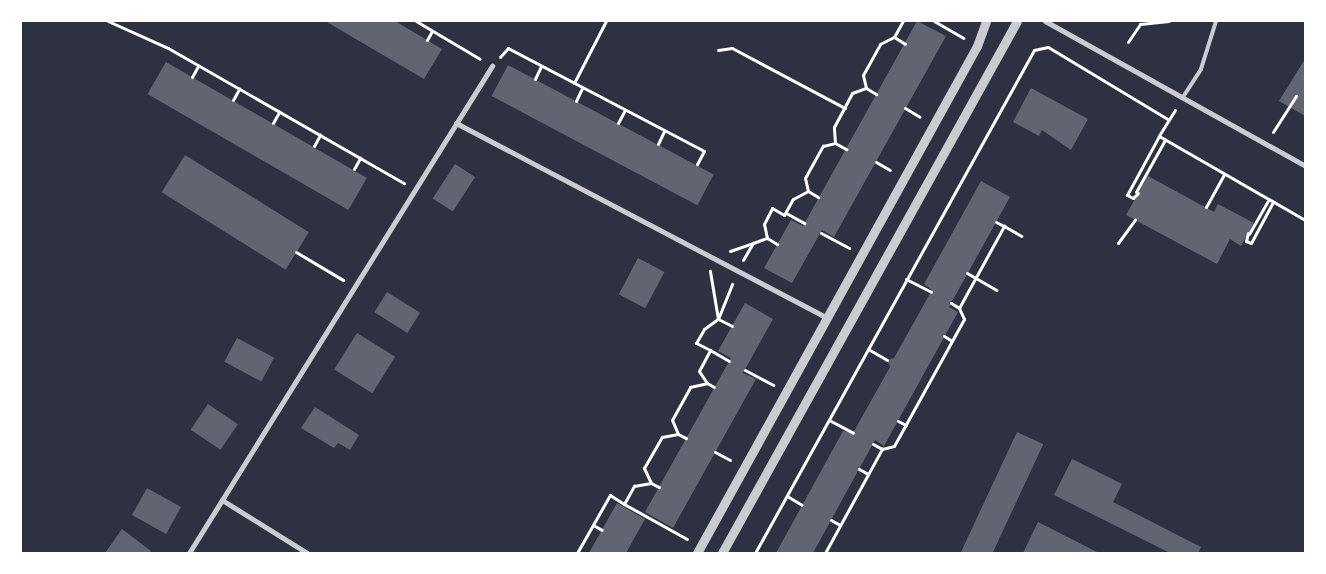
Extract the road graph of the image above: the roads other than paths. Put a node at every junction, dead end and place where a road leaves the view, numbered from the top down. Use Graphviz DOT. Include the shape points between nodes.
graph roads {
  1 [pos="986,21"];
  2 [pos="1017,21"];
  3 [pos="1045,21"];
  4 [pos="1216,21"];
  5 [pos="492,66"];
  6 [pos="1183,97"];
  7 [pos="456,123"];
  8 [pos="1305,166"];
  9 [pos="827,318"];
  10 [pos="222,500"];
  11 [pos="699,550"];
  12 [pos="189,553"];
  13 [pos="307,553"];
  14 [pos="722,553"];
  1 -- 9 [label="street" via="977,46"];
  2 -- 14 [label="street"];
  3 -- 6 [label="street"];
  4 -- 6 [label="lane" via="1201,69"];
  5 -- 7 [label="street"];
  6 -- 8 [label="street"];
  7 -- 9 [label="street" via="708,259"];
  7 -- 10 [label="street"];
  9 -- 11 [label="street"];
  10 -- 12 [label="street"];
  10 -- 13 [label="street"];
}
